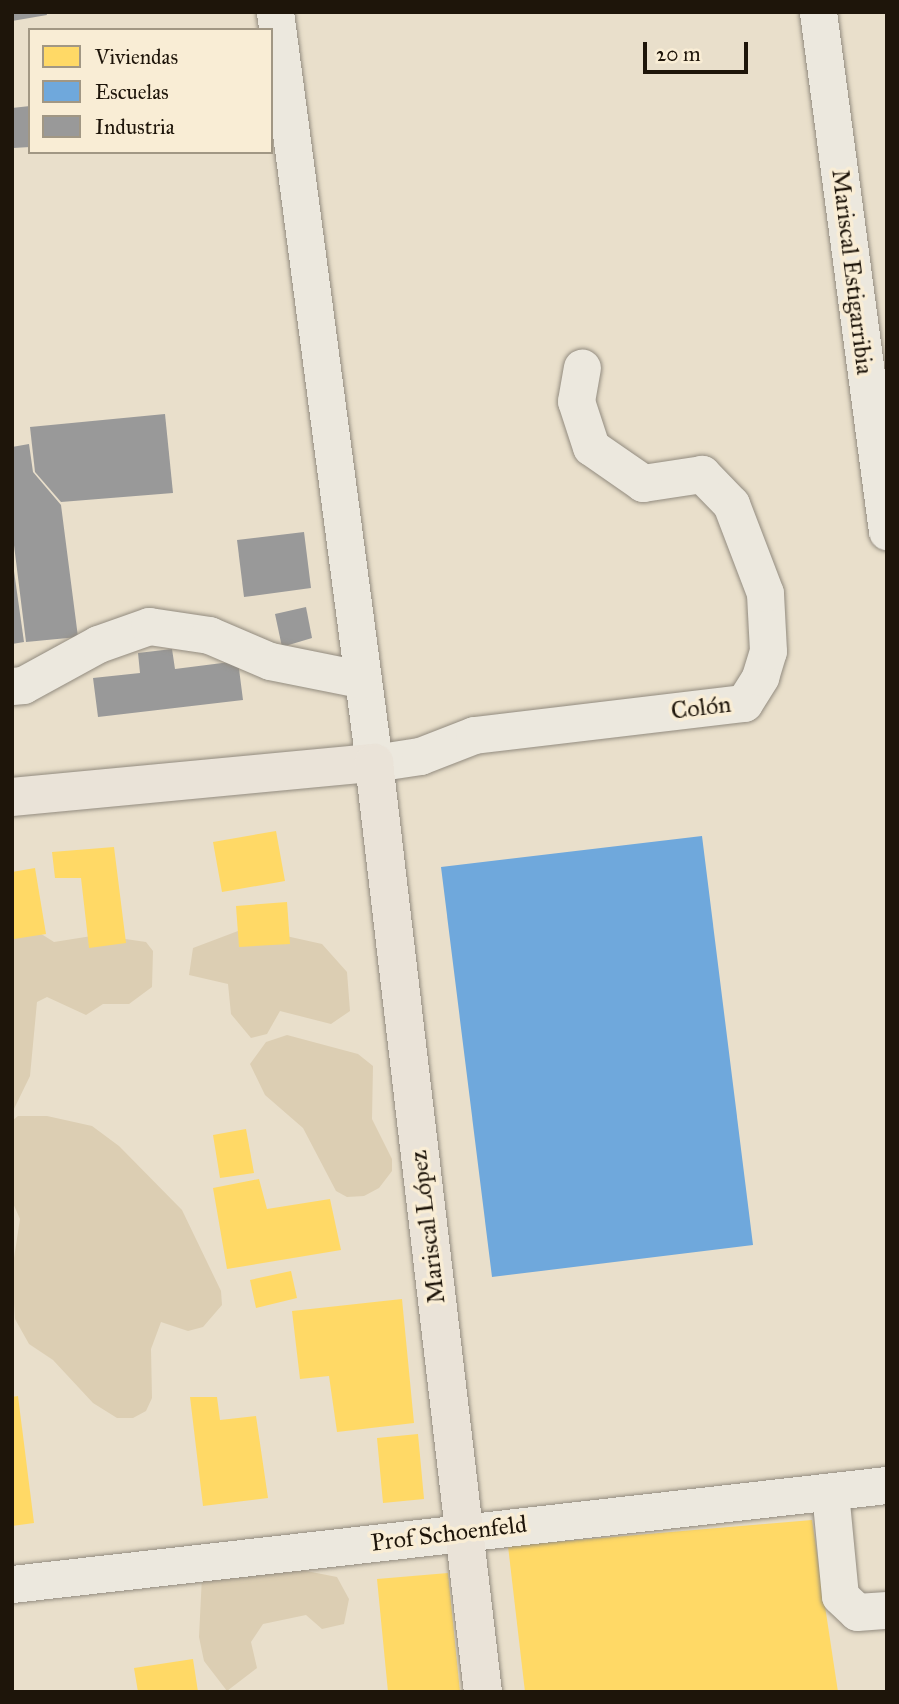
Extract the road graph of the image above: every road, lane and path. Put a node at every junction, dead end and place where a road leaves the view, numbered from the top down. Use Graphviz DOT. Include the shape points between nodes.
graph roads {
  1 [pos="275,12"];
  2 [pos="818,12"];
  3 [pos="582,368"];
  4 [pos="887,531"];
  5 [pos="360,679"];
  6 [pos="12,686"];
  7 [pos="374,762"];
  8 [pos="12,797"];
  9 [pos="887,1485"];
  10 [pos="830,1492"];
  11 [pos="464,1532"];
  12 [pos="12,1584"];
  13 [pos="887,1610"];
  14 [pos="483,1692"];
  1 -- 5 [label="street"];
  2 -- 4 [label="street, Mariscal Estigarribia"];
  3 -- 7 [label="street, Colón" via="576,401 591,447 643,483 702,474 731,504 765,593 768,651 760,677 744,704 474,734 420,756"];
  5 -- 6 [label="street" via="270,661 209,635 149,626 98,644 23,685"];
  5 -- 7 [label="street"];
  7 -- 8 [label="main road"];
  7 -- 11 [label="main road, Mariscal López"];
  9 -- 10 [label="street, Prof Schoenfeld"];
  10 -- 11 [label="street, Prof Schoenfeld"];
  10 -- 13 [label="street" via="840,1596 857,1612"];
  11 -- 12 [label="street, Prof Schoenfeld"];
  11 -- 14 [label="main road, Mariscal López"];
}
